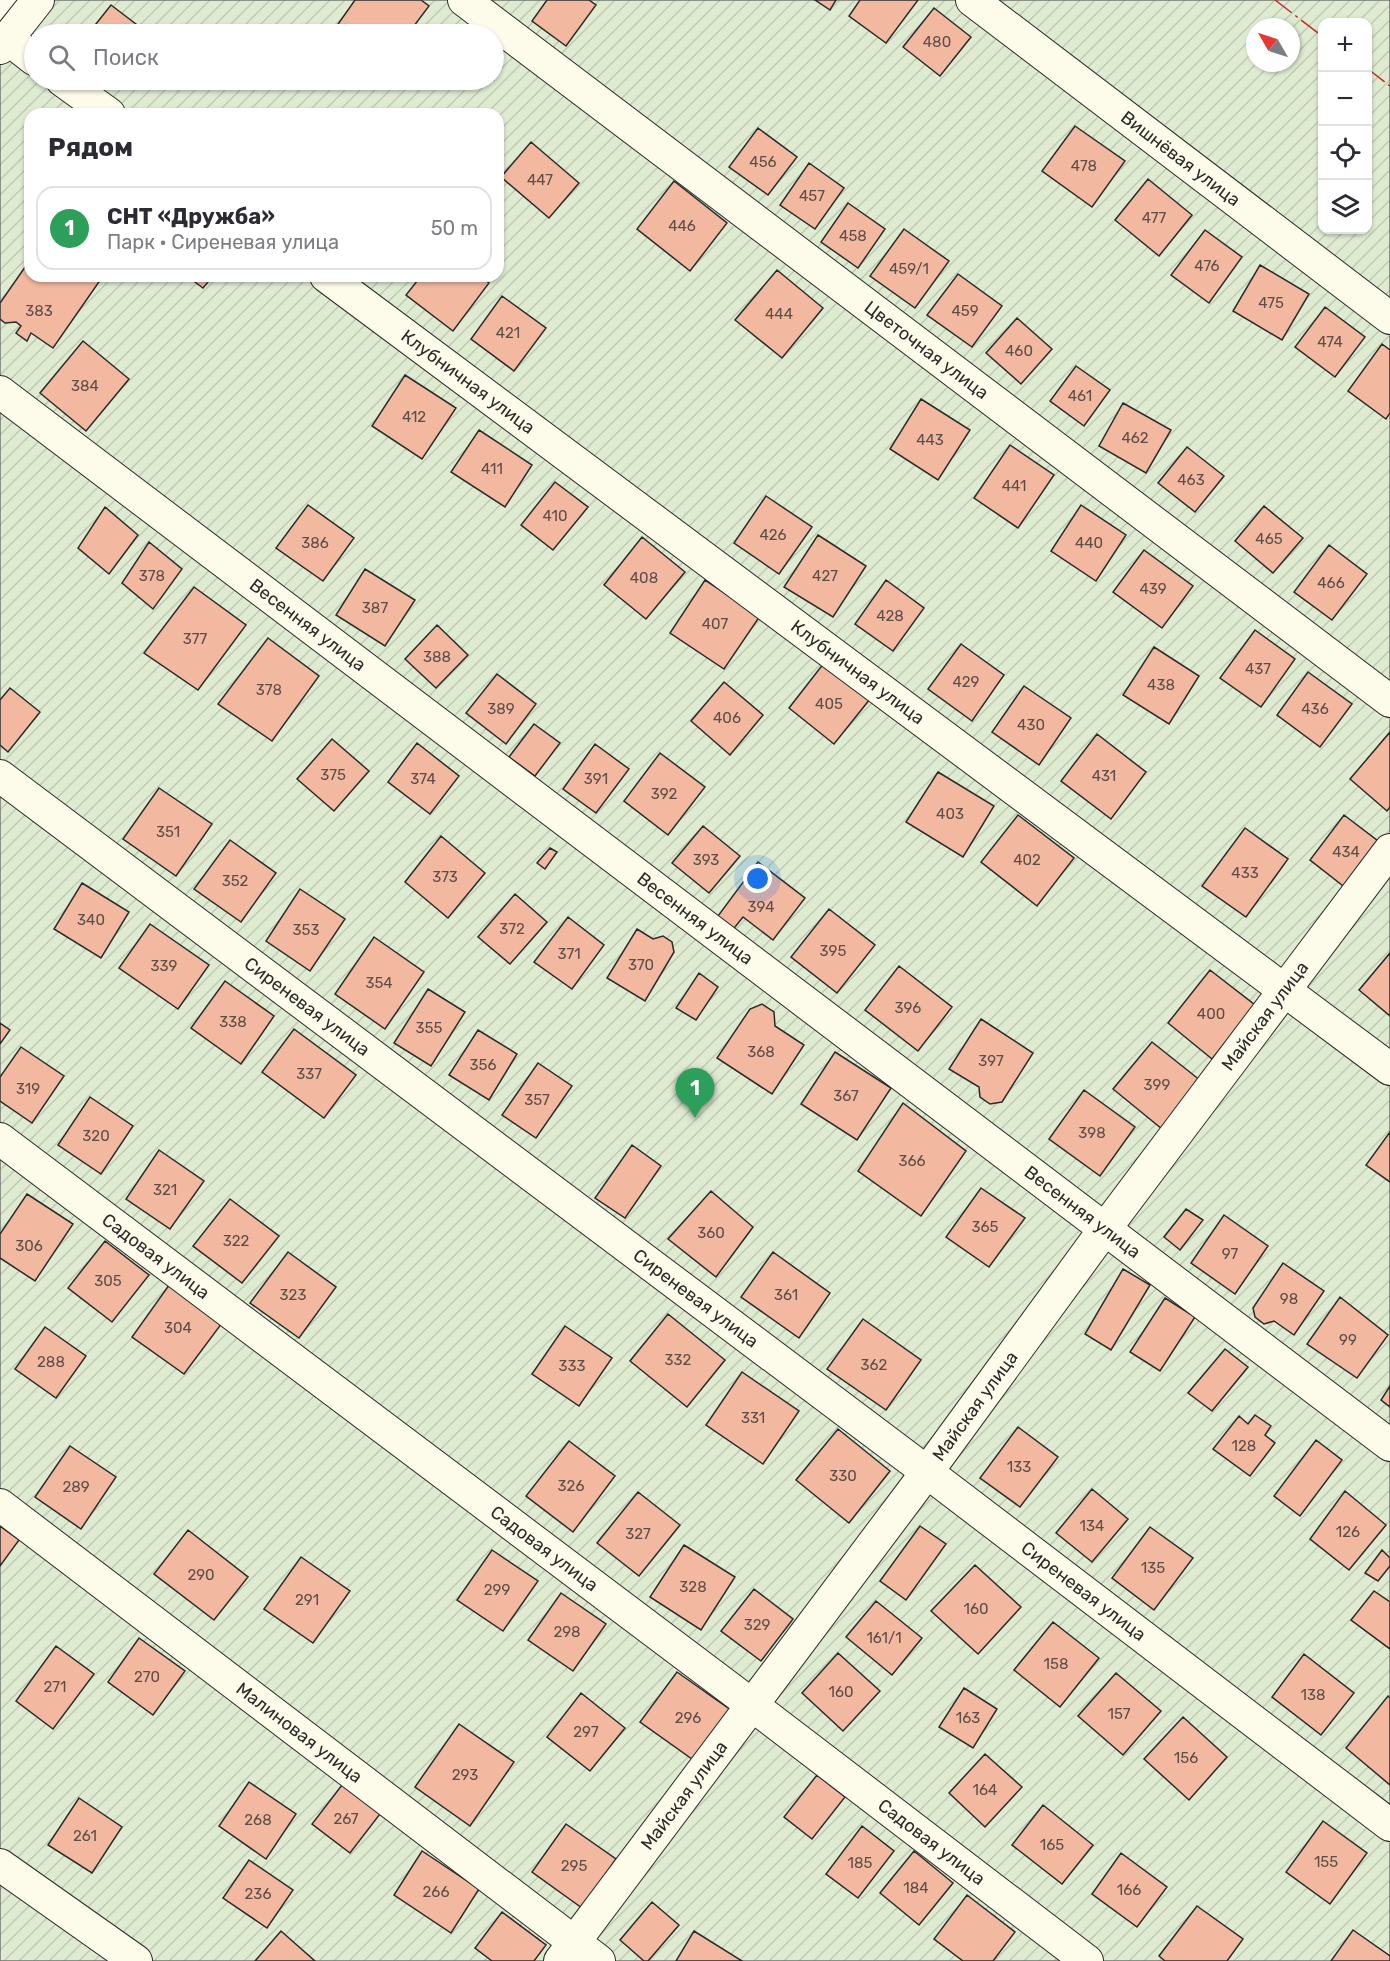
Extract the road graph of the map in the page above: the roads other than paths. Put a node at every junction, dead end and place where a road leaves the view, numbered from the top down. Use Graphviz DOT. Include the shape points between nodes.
graph roads {
  1 [pos="38,0"];
  2 [pos="464,0"];
  3 [pos="972,0"];
  4 [pos="496,24"];
  5 [pos="504,30"];
  6 [pos="4,43"];
  7 [pos="24,54"];
  8 [pos="77,90"];
  9 [pos="101,108"];
  10 [pos="334,282"];
  11 [pos="1390,318"];
  12 [pos="0,392"];
  13 [pos="1390,701"];
  14 [pos="0,776"];
  15 [pos="1390,850"];
  16 [pos="1284,990"];
  17 [pos="1390,1069"];
  18 [pos="0,1139"];
  19 [pos="1104,1230"];
  20 [pos="1390,1445"];
  21 [pos="927,1472"];
  22 [pos="0,1505"];
  23 [pos="752,1705"];
  24 [pos="1390,1825"];
  25 [pos="0,1864"];
  26 [pos="567,1952"];
  27 [pos="136,1961"];
  28 [pos="598,1961"];
  29 [pos="1088,1961"];
  1 -- 6 [label="street"];
  2 -- 4 [label="street, Цветочная улица"];
  3 -- 11 [label="street, Вишнёвая улица"];
  5 -- 13 [label="street, Цветочная улица"];
  6 -- 7 [label="street"];
  8 -- 9 [label="street"];
  10 -- 16 [label="street, Клубничная улица"];
  12 -- 19 [label="street, Весенняя улица"];
  14 -- 21 [label="street, Сиреневая улица"];
  15 -- 16 [label="street, Майская улица"];
  16 -- 17 [label="street, Клубничная улица"];
  16 -- 19 [label="street, Майская улица"];
  18 -- 23 [label="street, Садовая улица"];
  19 -- 20 [label="street, Весенняя улица"];
  19 -- 21 [label="street, Майская улица"];
  21 -- 23 [label="street, Майская улица"];
  21 -- 24 [label="street, Сиреневая улица"];
  22 -- 26 [label="street, Малиновая улица"];
  23 -- 26 [label="street, Майская улица"];
  23 -- 29 [label="street, Садовая улица"];
  25 -- 27 [label="street"];
  26 -- 28 [label="street, Малиновая улица"];
}
